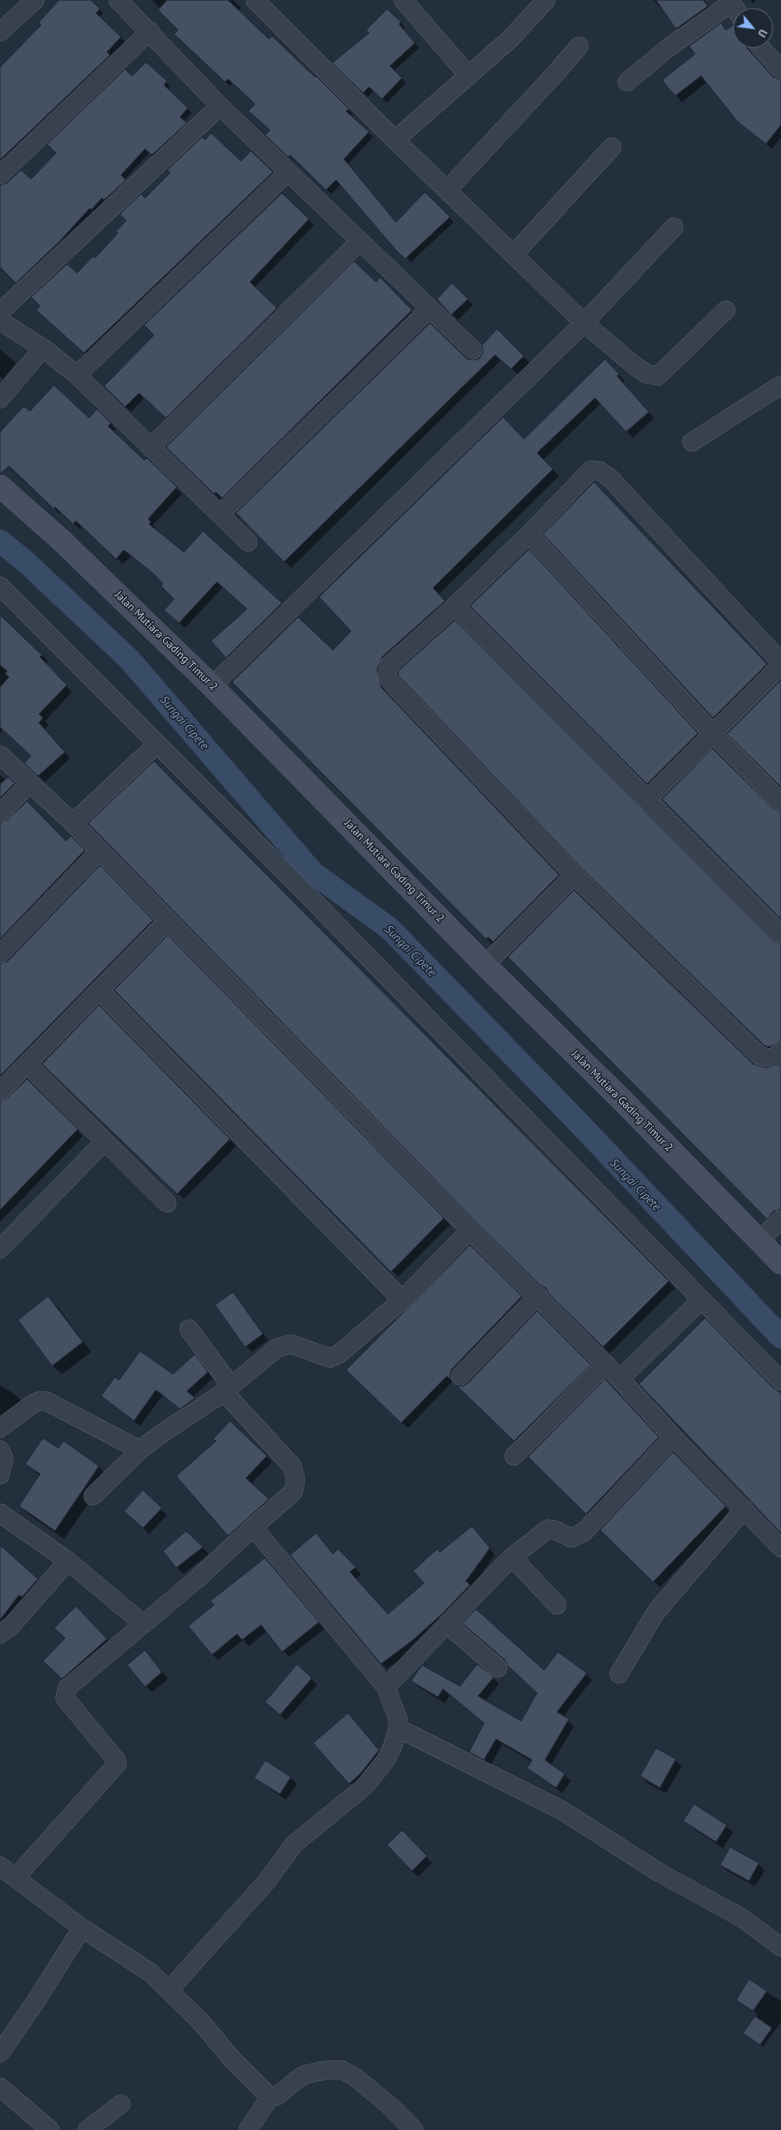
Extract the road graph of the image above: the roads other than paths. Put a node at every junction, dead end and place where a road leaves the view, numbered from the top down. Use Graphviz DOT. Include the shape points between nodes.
graph roads {
  1 [pos="35,0"];
  2 [pos="118,0"];
  3 [pos="255,0"];
  4 [pos="403,0"];
  5 [pos="545,0"];
  6 [pos="730,1"];
  7 [pos="150,31"];
  8 [pos="0,32"];
  9 [pos="579,46"];
  10 [pos="761,48"];
  11 [pos="781,70"];
  12 [pos="469,76"];
  13 [pos="627,82"];
  14 [pos="220,106"];
  15 [pos="395,140"];
  16 [pos="612,147"];
  17 [pos="288,172"];
  18 [pos="0,175"];
  19 [pos="448,189"];
  20 [pos="674,227"];
  21 [pos="360,241"];
  22 [pos="514,254"];
  23 [pos="429,309"];
  24 [pos="726,310"];
  25 [pos="0,312"];
  26 [pos="0,321"];
  27 [pos="584,323"];
  28 [pos="43,348"];
  29 [pos="473,350"];
  30 [pos="77,375"];
  31 [pos="781,385"];
  32 [pos="0,400"];
  33 [pos="692,442"];
  34 [pos="151,447"];
  35 [pos="0,486"];
  36 [pos="220,514"];
  37 [pos="529,534"];
  38 [pos="248,542"];
  39 [pos="0,586"];
  40 [pos="455,606"];
  41 [pos="781,664"];
  42 [pos="212,686"];
  43 [pos="713,734"];
  44 [pos="156,745"];
  45 [pos="0,755"];
  46 [pos="30,783"];
  47 [pos="646,800"];
  48 [pos="781,802"];
  49 [pos="0,813"];
  50 [pos="73,823"];
  51 [pos="99,851"];
  52 [pos="574,875"];
  53 [pos="168,920"];
  54 [pos="781,934"];
  55 [pos="0,954"];
  56 [pos="485,965"];
  57 [pos="99,990"];
  58 [pos="781,1051"];
  59 [pos="26,1064"];
  60 [pos="0,1090"];
  61 [pos="104,1141"];
  62 [pos="167,1203"];
  63 [pos="781,1219"];
  64 [pos="470,1230"];
  65 [pos="759,1241"];
  66 [pos="0,1249"];
  67 [pos="781,1263"];
  68 [pos="538,1295"];
  69 [pos="402,1300"];
  70 [pos="701,1300"];
  71 [pos="189,1329"];
  72 [pos="606,1364"];
  73 [pos="460,1376"];
  74 [pos="620,1379"];
  75 [pos="781,1381"];
  76 [pos="227,1389"];
  77 [pos="0,1428"];
  78 [pos="673,1438"];
  79 [pos="0,1450"];
  80 [pos="140,1450"];
  81 [pos="514,1456"];
  82 [pos="0,1475"];
  83 [pos="93,1496"];
  84 [pos="744,1509"];
  85 [pos="0,1513"];
  86 [pos="253,1527"];
  87 [pos="781,1548"];
  88 [pos="512,1557"];
  89 [pos="68,1561"];
  90 [pos="557,1605"];
  91 [pos="142,1623"];
  92 [pos="447,1624"];
  93 [pos="0,1634"];
  94 [pos="498,1668"];
  95 [pos="619,1674"];
  96 [pos="386,1687"];
  97 [pos="398,1728"];
  98 [pos="0,1866"];
  99 [pos="16,1877"];
  100 [pos="82,1928"];
  101 [pos="781,1947"];
  102 [pos="168,1990"];
  103 [pos="0,2053"];
  104 [pos="0,2086"];
  105 [pos="270,2097"];
  106 [pos="121,2104"];
  107 [pos="50,2130"];
  108 [pos="87,2130"];
  109 [pos="248,2130"];
  110 [pos="414,2130"];
  1 -- 8 [label="street"];
  2 -- 7 [label="street"];
  3 -- 15 [label="street"];
  4 -- 12 [label="street"];
  5 -- 12 [label="street" via="510,39"];
  6 -- 13 [label="street"];
  7 -- 14 [label="street"];
  7 -- 18 [label="street"];
  9 -- 19 [label="street"];
  10 -- 11 [label="street"];
  12 -- 15 [label="street"];
  14 -- 17 [label="street"];
  14 -- 25 [label="street"];
  15 -- 19 [label="street"];
  16 -- 22 [label="street"];
  17 -- 21 [label="street"];
  17 -- 30 [label="street"];
  19 -- 22 [label="street"];
  20 -- 27 [label="street"];
  21 -- 23 [label="street"];
  21 -- 34 [label="street"];
  22 -- 27 [label="street"];
  23 -- 29 [label="street"];
  23 -- 36 [label="street"];
  24 -- 27 [label="street" via="658,376 648,374 635,366"];
  26 -- 28 [label="street"];
  27 -- 42 [label="street"];
  28 -- 30 [label="street"];
  28 -- 32 [label="street"];
  30 -- 34 [label="street"];
  31 -- 33 [label="street"];
  34 -- 36 [label="street"];
  35 -- 42 [label="street, Jalan Mutiara Gading Timur 2" via="61,540"];
  36 -- 38 [label="street"];
  37 -- 40 [label="street"];
  37 -- 41 [label="street" via="591,470 600,471 610,478"];
  37 -- 43 [label="street"];
  39 -- 44 [label="street"];
  40 -- 47 [label="street"];
  40 -- 52 [label="street" via="389,665 389,680"];
  41 -- 43 [label="street"];
  42 -- 56 [label="street, Jalan Mutiara Gading Timur 2"];
  43 -- 47 [label="street"];
  43 -- 48 [label="street"];
  44 -- 50 [label="street"];
  44 -- 70 [label="street" via="437,1027"];
  45 -- 46 [label="street"];
  46 -- 49 [label="street"];
  46 -- 50 [label="street"];
  47 -- 54 [label="street"];
  50 -- 51 [label="street"];
  51 -- 53 [label="street"];
  51 -- 55 [label="street"];
  52 -- 56 [label="street"];
  52 -- 58 [label="street" via="760,1056 775,1057"];
  53 -- 57 [label="street"];
  53 -- 64 [label="street"];
  56 -- 65 [label="street, Jalan Mutiara Gading Timur 2" via="622,1100"];
  57 -- 59 [label="street"];
  57 -- 69 [label="street"];
  59 -- 60 [label="street"];
  59 -- 61 [label="street"];
  61 -- 62 [label="street"];
  61 -- 66 [label="street"];
  63 -- 65 [label="street"];
  64 -- 68 [label="street"];
  64 -- 69 [label="street"];
  65 -- 67 [label="street, Jalan Mutiara Gading Timur 2"];
  68 -- 72 [label="street"];
  68 -- 73 [label="street"];
  69 -- 76 [label="street" via="339,1354 330,1358 298,1345 286,1344 277,1348"];
  70 -- 74 [label="street"];
  70 -- 75 [label="street"];
  71 -- 76 [label="street"];
  72 -- 74 [label="street"];
  72 -- 81 [label="street"];
  74 -- 78 [label="street"];
  76 -- 80 [label="street"];
  76 -- 86 [label="street" via="292,1466 295,1476 292,1492"];
  77 -- 80 [label="street" via="31,1405 38,1401 46,1401"];
  78 -- 84 [label="street"];
  78 -- 88 [label="street" via="584,1532 571,1538 548,1529"];
  79 -- 82 [label="street" via="4,1458"];
  80 -- 83 [label="street"];
  84 -- 87 [label="street"];
  84 -- 95 [label="street" via="656,1612"];
  85 -- 89 [label="street"];
  86 -- 91 [label="street" via="197,1579"];
  86 -- 96 [label="street"];
  88 -- 90 [label="street"];
  88 -- 92 [label="street"];
  89 -- 91 [label="street"];
  89 -- 93 [label="street" via="11,1626"];
  91 -- 99 [label="street" via="67,1688 65,1693 65,1698 116,1760 116,1764"];
  92 -- 94 [label="street"];
  92 -- 96 [label="street"];
  96 -- 97 [label="street" via="398,1719"];
  97 -- 101 [label="street" via="563,1811 660,1873 742,1918"];
  97 -- 102 [label="street" via="392,1748 364,1787 294,1844 266,1881"];
  98 -- 99 [label="street"];
  99 -- 100 [label="street"];
  100 -- 102 [label="street" via="151,1973"];
  100 -- 103 [label="street"];
  102 -- 105 [label="street"];
  104 -- 107 [label="street"];
  105 -- 109 [label="street"];
  105 -- 110 [label="street" via="277,2096 298,2078 307,2074 342,2070 355,2077 389,2105"];
  106 -- 108 [label="street"];
}
